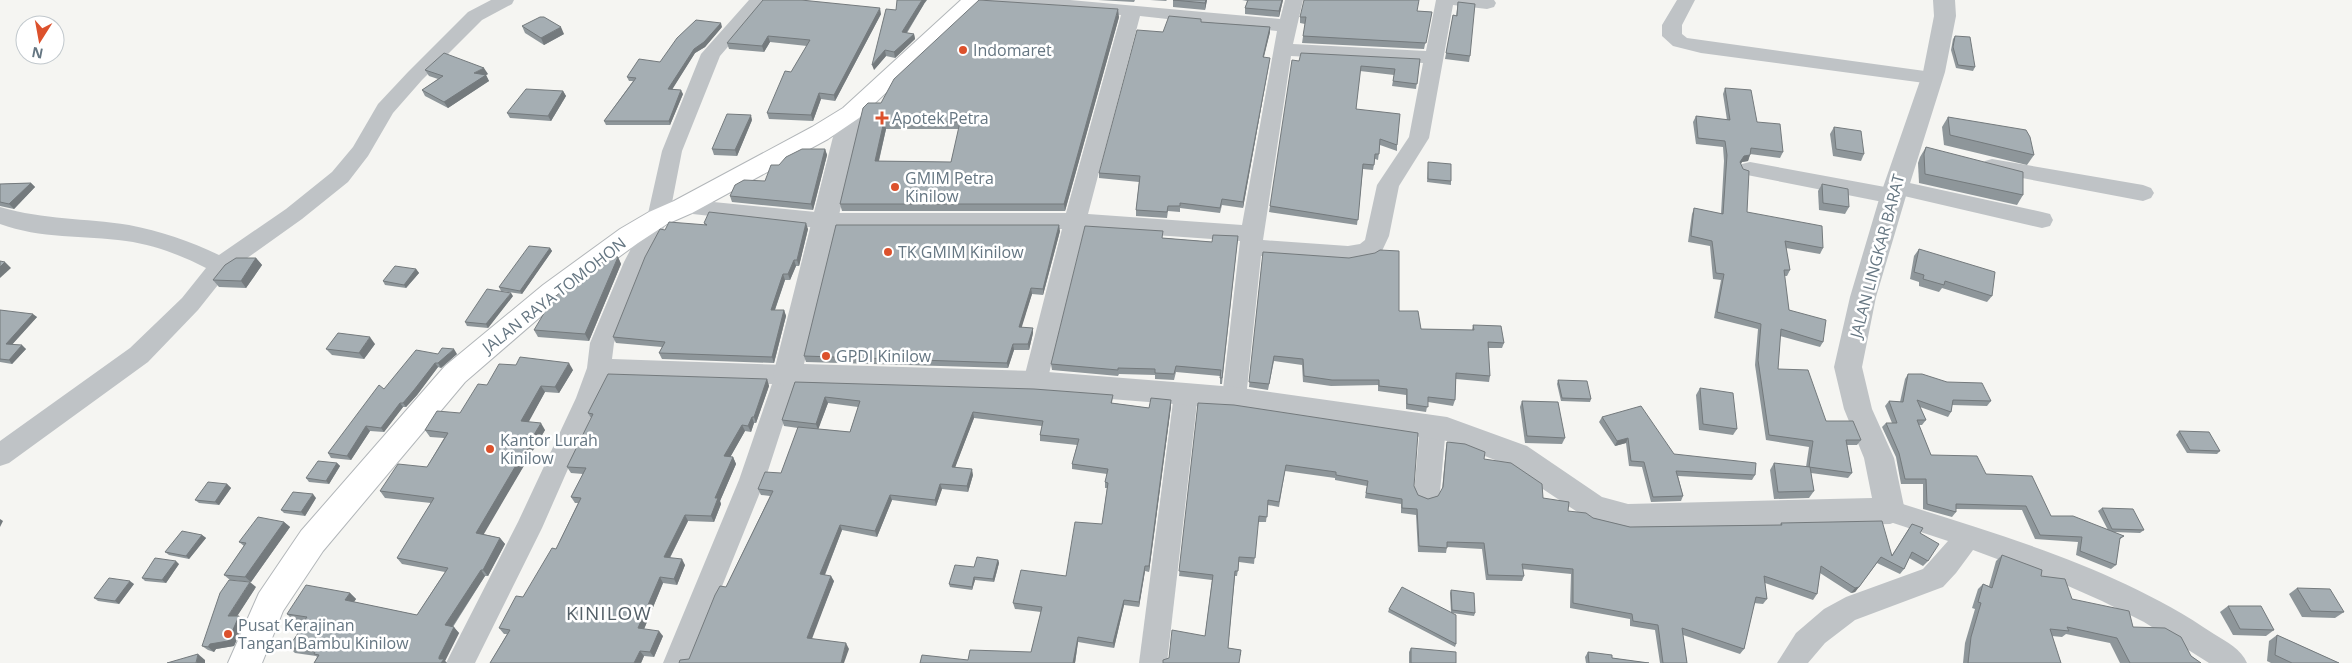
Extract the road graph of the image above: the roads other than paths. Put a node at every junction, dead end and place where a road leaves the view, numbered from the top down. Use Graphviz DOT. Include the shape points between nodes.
graph roads {
  1 [pos="505,0"];
  2 [pos="759,0"];
  3 [pos="974,0"];
  4 [pos="990,0"];
  5 [pos="1294,0"];
  6 [pos="1445,0"];
  7 [pos="1454,0"];
  8 [pos="1686,0"];
  9 [pos="1944,0"];
  10 [pos="1487,3"];
  11 [pos="472,8"];
  12 [pos="1132,10"];
  13 [pos="1287,26"];
  14 [pos="1282,50"];
  15 [pos="1433,56"];
  16 [pos="1932,78"];
  17 [pos="851,113"];
  18 [pos="1970,160"];
  19 [pos="1750,169"];
  20 [pos="1894,192"];
  21 [pos="2143,193"];
  22 [pos="683,207"];
  23 [pos="0,214"];
  24 [pos="658,218"];
  25 [pos="2042,220"];
  26 [pos="826,221"];
  27 [pos="1074,221"];
  28 [pos="1252,241"];
  29 [pos="221,265"];
  30 [pos="599,368"];
  31 [pos="787,375"];
  32 [pos="1035,382"];
  33 [pos="1186,394"];
  34 [pos="1234,398"];
  35 [pos="1433,427"];
  36 [pos="0,455"];
  37 [pos="1427,492"];
  38 [pos="1890,512"];
  39 [pos="1968,536"];
  40 [pos="245,663"];
  41 [pos="460,663"];
  42 [pos="678,663"];
  43 [pos="1153,663"];
  44 [pos="1791,663"];
  45 [pos="2234,663"];
  1 -- 11 [label="street"];
  2 -- 24 [label="street" via="711,54 672,150"];
  3 -- 17 [label="highway, JALAN RAYA TOMOHON"];
  4 -- 12 [label="street"];
  5 -- 13 [label="street"];
  6 -- 15 [label="street"];
  7 -- 10 [label="street"];
  8 -- 16 [label="street" via="1672,24 1672,36 1680,42"];
  9 -- 16 [label="street, JALAN LINGKAR BARAT" via="1945,16"];
  11 -- 29 [label="street" via="385,109 361,151 340,177"];
  12 -- 13 [label="street"];
  12 -- 27 [label="street"];
  13 -- 14 [label="street"];
  14 -- 15 [label="street"];
  14 -- 28 [label="street"];
  15 -- 28 [label="street" via="1419,138 1388,185 1374,245 1348,254"];
  16 -- 20 [label="street, JALAN LINGKAR BARAT" via="1918,147"];
  17 -- 22 [label="highway, JALAN RAYA TOMOHON"];
  17 -- 26 [label="street"];
  18 -- 21 [label="street" via="2016,172"];
  19 -- 20 [label="street"];
  20 -- 25 [label="street"];
  20 -- 38 [label="street, JALAN LINGKAR BARAT" via="1863,297 1848,367 1858,408 1879,458"];
  22 -- 24 [label="highway, JALAN RAYA TOMOHON"];
  22 -- 26 [label="street"];
  23 -- 29 [label="street" via="24,222 159,239"];
  24 -- 30 [label="street" via="635,262 602,343"];
  24 -- 40 [label="highway, JALAN RAYA TOMOHON" via="552,292 455,374 312,541 270,603"];
  26 -- 27 [label="street"];
  26 -- 31 [label="street"];
  27 -- 28 [label="street"];
  27 -- 32 [label="street"];
  28 -- 34 [label="street"];
  29 -- 36 [label="street" via="190,304 139,355"];
  30 -- 31 [label="street"];
  30 -- 41 [label="street" via="529,528"];
  31 -- 32 [label="street"];
  31 -- 42 [label="street" via="752,480"];
  32 -- 33 [label="street"];
  33 -- 34 [label="street"];
  33 -- 43 [label="street"];
  34 -- 35 [label="street"];
  35 -- 37 [label="street"];
  35 -- 38 [label="street" via="1470,436 1516,455 1591,506 1614,515"];
  38 -- 39 [label="street"];
  39 -- 44 [label="street" via="1935,577 1902,592 1868,600 1830,619"];
  39 -- 45 [label="street" via="2042,562 2149,609"];
}
